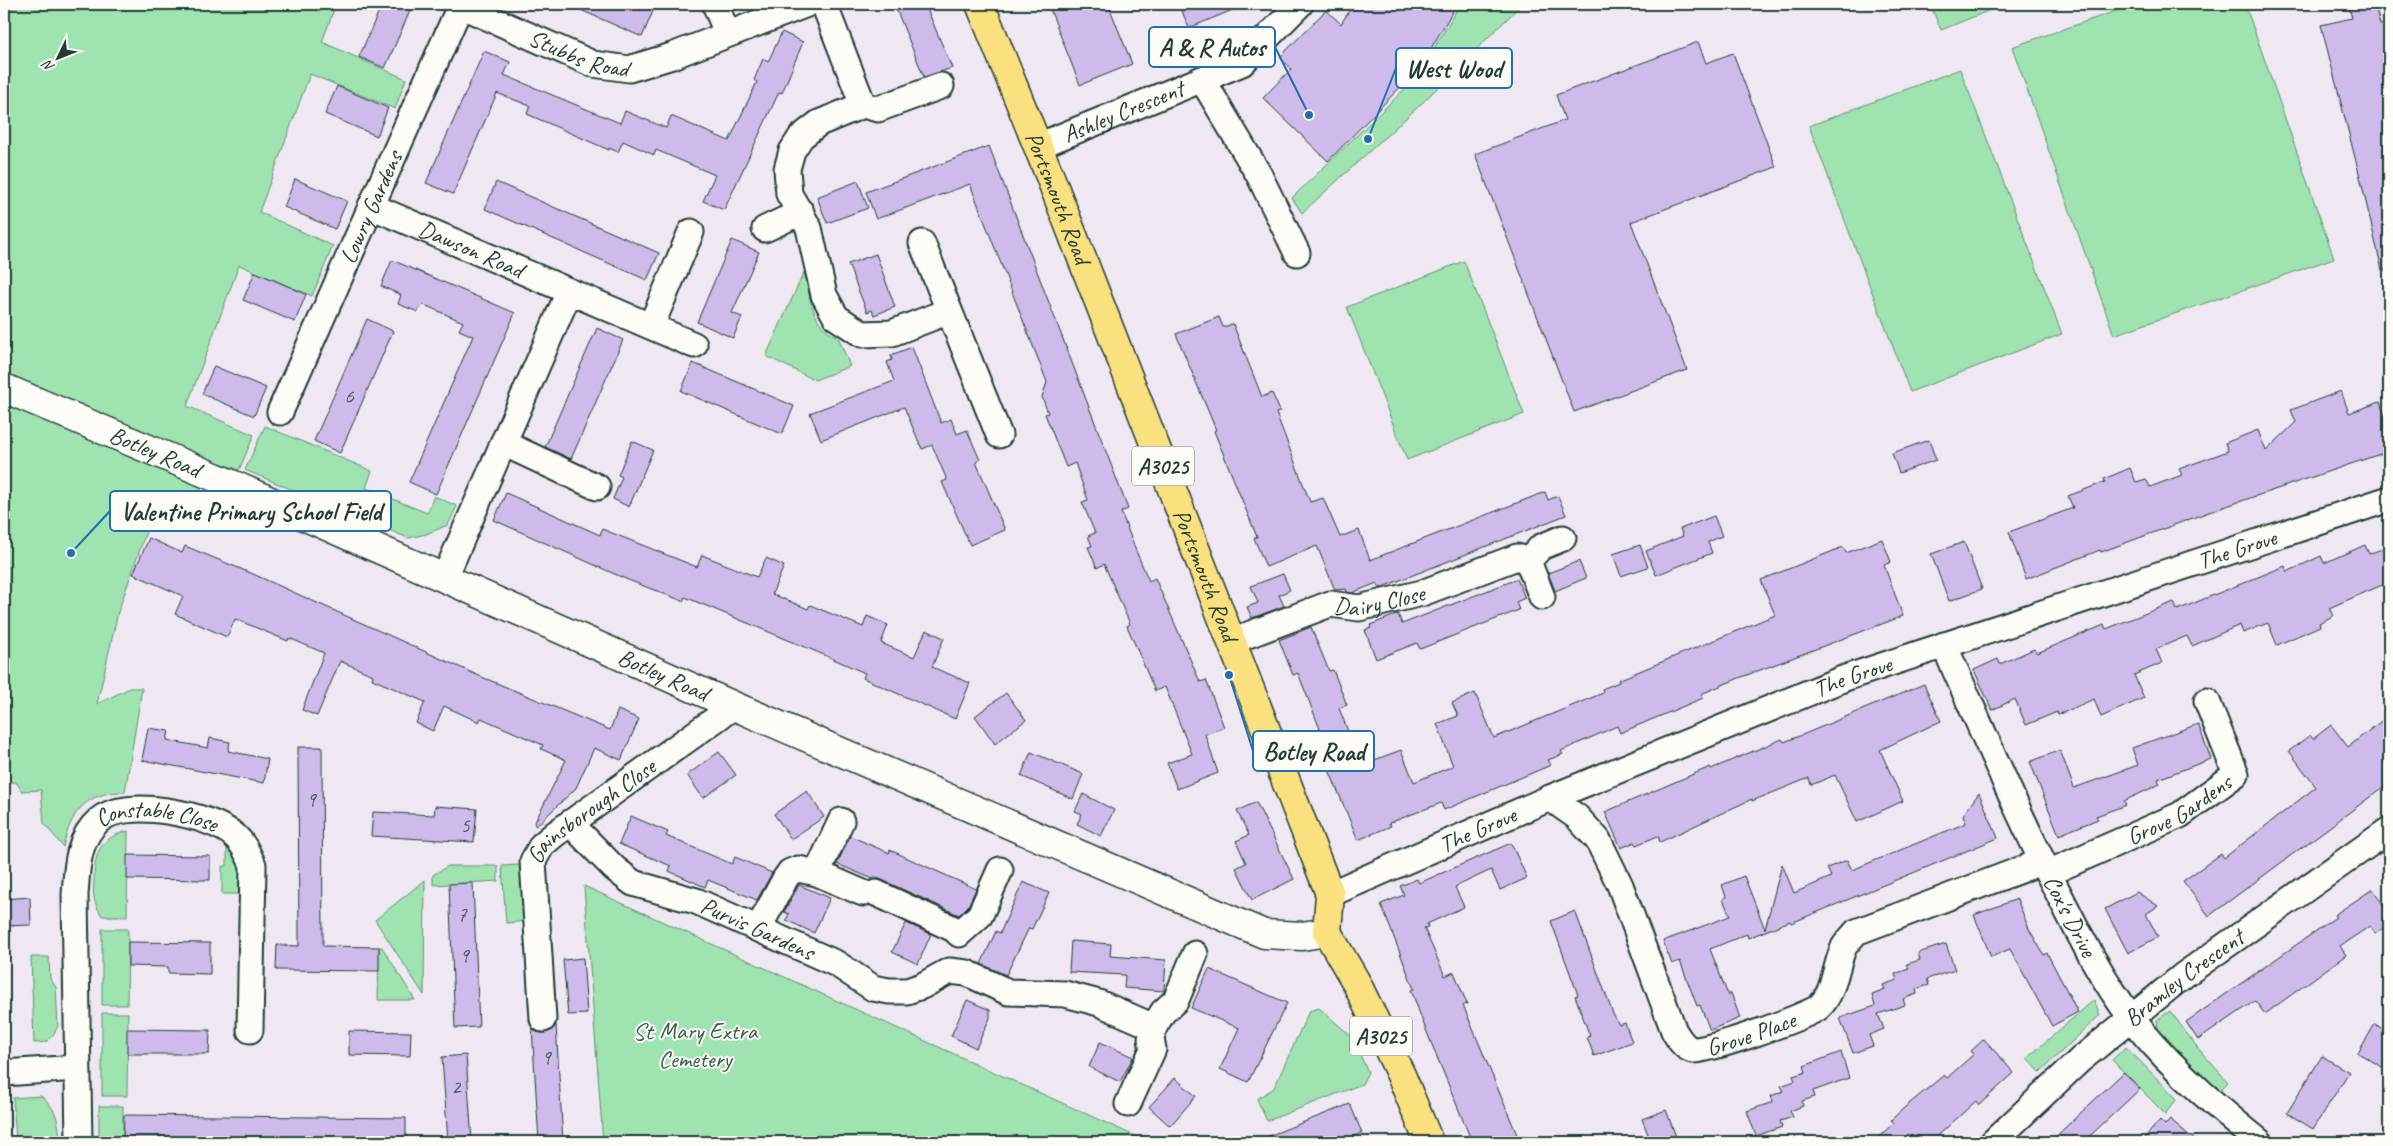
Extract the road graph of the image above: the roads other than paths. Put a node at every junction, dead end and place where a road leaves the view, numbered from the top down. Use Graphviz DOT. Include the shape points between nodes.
graph roads {
  1 [pos="715,4"];
  2 [pos="807,4"];
  3 [pos="824,4"];
  4 [pos="980,4"];
  5 [pos="1300,4"];
  6 [pos="461,5"];
  7 [pos="727,33"];
  8 [pos="1202,79"];
  9 [pos="940,86"];
  10 [pos="862,105"];
  11 [pos="1038,146"];
  12 [pos="371,206"];
  13 [pos="801,212"];
  14 [pos="765,229"];
  15 [pos="691,232"];
  16 [pos="922,244"];
  17 [pos="1297,254"];
  18 [pos="570,292"];
  19 [pos="948,311"];
  20 [pos="651,326"];
  21 [pos="694,345"];
  22 [pos="4,388"];
  23 [pos="280,412"];
  24 [pos="999,435"];
  25 [pos="503,443"];
  26 [pos="597,487"];
  27 [pos="2389,499"];
  28 [pos="1563,538"];
  29 [pos="1528,561"];
  30 [pos="444,577"];
  31 [pos="1542,597"];
  32 [pos="1232,641"];
  33 [pos="1944,645"];
  34 [pos="2207,701"];
  35 [pos="734,706"];
  36 [pos="1550,798"];
  37 [pos="841,821"];
  38 [pos="570,823"];
  39 [pos="2389,830"];
  40 [pos="2044,867"];
  41 [pos="1000,870"];
  42 [pos="817,873"];
  43 [pos="1330,894"];
  44 [pos="758,929"];
  45 [pos="1327,932"];
  46 [pos="959,934"];
  47 [pos="1196,954"];
  48 [pos="958,972"];
  49 [pos="2131,1017"];
  50 [pos="542,1019"];
  51 [pos="250,1030"];
  52 [pos="1153,1038"];
  53 [pos="77,1068"];
  54 [pos="4,1073"];
  55 [pos="1128,1104"];
  56 [pos="79,1142"];
  57 [pos="1428,1142"];
  58 [pos="1993,1142"];
  59 [pos="2260,1142"];
  1 -- 7 [label="street"];
  2 -- 7 [label="street, Stubbs Road"];
  3 -- 10 [label="street"];
  4 -- 11 [label="main road, Portsmouth Road / A3025"];
  5 -- 8 [label="street, Ashley Crescent" via="1242,63"];
  6 -- 7 [label="street, Stubbs Road" via="593,64 629,69 672,56"];
  6 -- 12 [label="street, Lowry Gardens"];
  8 -- 11 [label="street, Ashley Crescent"];
  8 -- 17 [label="street" via="1260,175"];
  9 -- 10 [label="street" via="878,109"];
  10 -- 13 [label="street" via="819,122 801,137 792,151 787,169 789,194"];
  11 -- 32 [label="main road, Portsmouth Road / A3025"];
  12 -- 18 [label="street, Dawson Road"];
  12 -- 23 [label="street, Lowry Gardens"];
  13 -- 14 [label="street"];
  13 -- 19 [label="street" via="809,228 824,295 836,317 862,334 892,333"];
  15 -- 20 [label="street"];
  16 -- 19 [label="street"];
  18 -- 20 [label="street, Dawson Road"];
  18 -- 25 [label="street"];
  19 -- 24 [label="street"];
  20 -- 21 [label="street, Dawson Road"];
  22 -- 30 [label="main road, Botley Road"];
  25 -- 26 [label="street"];
  25 -- 30 [label="street"];
  27 -- 33 [label="street, The Grove"];
  28 -- 29 [label="street" via="1541,547"];
  29 -- 31 [label="street"];
  29 -- 32 [label="street, Dairy Close" via="1516,557 1422,593 1360,608 1330,604"];
  30 -- 35 [label="main road, Botley Road"];
  32 -- 43 [label="main road, Portsmouth Road / A3025"];
  33 -- 36 [label="street, The Grove" via="1816,689"];
  33 -- 40 [label="street, Cox's Drive"];
  34 -- 40 [label="street, Grove Gardens" via="2236,774 2180,815"];
  35 -- 38 [label="street, Gainsborough Close"];
  35 -- 45 [label="main road, Botley Road" via="1264,934 1302,936"];
  36 -- 40 [label="street, Grove Place" via="1577,817 1598,840 1620,885 1674,1031 1681,1043 1693,1050 1711,1047 1805,1015 1819,1007 1827,996 1845,946 1856,932"];
  36 -- 43 [label="street, The Grove"];
  37 -- 42 [label="street"];
  38 -- 44 [label="street, Purvis Gardens" via="633,883 696,901"];
  38 -- 50 [label="street, Gainsborough Close" via="542,846 533,861"];
  39 -- 49 [label="street, Bramley Crescent" via="2184,975"];
  40 -- 49 [label="street, Cox's Drive" via="2098,971"];
  41 -- 46 [label="street" via="980,916"];
  42 -- 44 [label="street" via="798,868 790,872"];
  42 -- 46 [label="street" via="954,929"];
  43 -- 45 [label="main road, Portsmouth Road / A3025"];
  44 -- 48 [label="street, Purvis Gardens" via="837,964 873,988 907,991 950,971"];
  45 -- 57 [label="main road, A3025" via="1356,982 1401,1075"];
  46 -- 48 [label="street"];
  47 -- 52 [label="street" via="1176,1000 1163,1012"];
  48 -- 52 [label="street" via="1008,992 1065,994 1099,1003"];
  49 -- 58 [label="street, Bramley Crescent"];
  49 -- 59 [label="street, Cox's Drive" via="2218,1108"];
  51 -- 53 [label="street, Constable Close" via="252,865 246,849 221,826 194,816 129,809 114,812 100,819 91,830 78,859 75,895"];
  52 -- 55 [label="street"];
  53 -- 54 [label="street"];
  53 -- 56 [label="street, Constable Close"];
}
